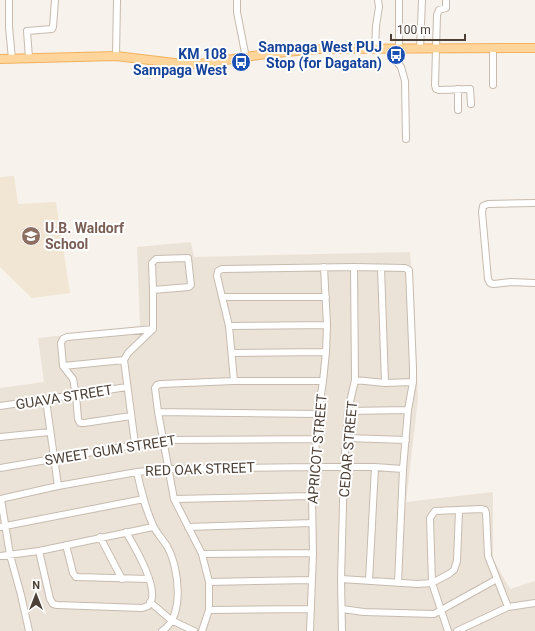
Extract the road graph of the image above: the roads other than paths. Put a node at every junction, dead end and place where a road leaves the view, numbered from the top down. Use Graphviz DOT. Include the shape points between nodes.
graph roads {
  1 [pos="10,0"];
  2 [pos="54,0"];
  3 [pos="117,0"];
  4 [pos="237,0"];
  5 [pos="378,0"];
  6 [pos="399,0"];
  7 [pos="422,0"];
  8 [pos="446,0"];
  9 [pos="535,48"];
  10 [pos="375,49"];
  11 [pos="396,49"];
  12 [pos="420,49"];
  13 [pos="437,49"];
  14 [pos="493,49"];
  15 [pos="116,56"];
  16 [pos="30,58"];
  17 [pos="246,58"];
  18 [pos="0,59"];
  19 [pos="12,59"];
  20 [pos="493,85"];
  21 [pos="458,89"];
  22 [pos="471,104"];
  23 [pos="458,110"];
  24 [pos="406,139"];
  25 [pos="535,203"];
  26 [pos="324,267"];
  27 [pos="354,267"];
  28 [pos="381,268"];
  29 [pos="535,283"];
  30 [pos="153,290"];
  31 [pos="223,297"];
  32 [pos="326,297"];
  33 [pos="327,325"];
  34 [pos="229,326"];
  35 [pos="152,329"];
  36 [pos="326,352"];
  37 [pos="232,354"];
  38 [pos="124,360"];
  39 [pos="64,366"];
  40 [pos="355,380"];
  41 [pos="234,381"];
  42 [pos="323,381"];
  43 [pos="413,382"];
  44 [pos="385,383"];
  45 [pos="127,387"];
  46 [pos="76,396"];
  47 [pos="46,400"];
  48 [pos="0,406"];
  49 [pos="348,410"];
  50 [pos="408,410"];
  51 [pos="158,412"];
  52 [pos="318,414"];
  53 [pos="131,416"];
  54 [pos="50,432"];
  55 [pos="0,437"];
  56 [pos="347,438"];
  57 [pos="316,439"];
  58 [pos="163,440"];
  59 [pos="406,440"];
  60 [pos="135,444"];
  61 [pos="54,458"];
  62 [pos="315,466"];
  63 [pos="344,467"];
  64 [pos="375,467"];
  65 [pos="0,468"];
  66 [pos="168,469"];
  67 [pos="403,469"];
  68 [pos="137,472"];
  69 [pos="58,486"];
  70 [pos="312,496"];
  71 [pos="1,499"];
  72 [pos="174,499"];
  73 [pos="144,500"];
  74 [pos="459,510"];
  75 [pos="312,524"];
  76 [pos="3,526"];
  77 [pos="153,527"];
  78 [pos="188,527"];
  79 [pos="126,532"];
  80 [pos="100,537"];
  81 [pos="66,545"];
  82 [pos="39,551"];
  83 [pos="313,553"];
  84 [pos="202,554"];
  85 [pos="10,555"];
  86 [pos="0,556"];
  87 [pos="122,578"];
  88 [pos="149,579"];
  89 [pos="341,579"];
  90 [pos="497,579"];
  91 [pos="311,580"];
  92 [pos="369,581"];
  93 [pos="209,582"];
  94 [pos="398,583"];
  95 [pos="432,583"];
  96 [pos="150,602"];
  97 [pos="535,603"];
  98 [pos="508,606"];
  99 [pos="311,609"];
  100 [pos="342,609"];
  101 [pos="209,610"];
  102 [pos="441,610"];
  103 [pos="171,620"];
  104 [pos="29,631"];
  105 [pos="162,631"];
  106 [pos="194,631"];
  107 [pos="202,631"];
  108 [pos="310,631"];
  109 [pos="342,631"];
  110 [pos="448,631"];
  111 [pos="457,631"];
  1 -- 19 [label="street" via="8,27"];
  2 -- 16 [label="street" via="52,29 27,31"];
  3 -- 15 [label="street"];
  4 -- 17 [label="street"];
  5 -- 10 [label="street"];
  6 -- 11 [label="street"];
  7 -- 12 [label="street"];
  8 -- 13 [label="street" via="446,8 439,10 437,15"];
  9 -- 14 [label="main road"];
  10 -- 11 [label="main road"];
  10 -- 17 [label="main road" via="310,50"];
  11 -- 12 [label="main road"];
  11 -- 24 [label="street" via="394,59 401,67 405,81"];
  12 -- 13 [label="main road"];
  13 -- 14 [label="main road"];
  13 -- 21 [label="street" via="436,89"];
  14 -- 20 [label="street"];
  15 -- 16 [label="main road"];
  15 -- 17 [label="main road" via="183,64"];
  16 -- 19 [label="main road"];
  18 -- 19 [label="main road"];
  21 -- 22 [label="street" via="470,89"];
  21 -- 23 [label="street"];
  25 -- 29 [label="street" via="488,204 483,206 482,212 490,283"];
  26 -- 27 [label="street"];
  26 -- 31 [label="street" via="222,269 218,271 217,276"];
  26 -- 32 [label="street, APRICOT STREET"];
  27 -- 28 [label="street"];
  27 -- 40 [label="street, CEDAR STREET"];
  28 -- 43 [label="street" via="409,270"];
  28 -- 44 [label="street"];
  30 -- 30 [label="street" via="153,260 188,258 191,285 188,288"];
  30 -- 35 [label="street"];
  31 -- 32 [label="street"];
  31 -- 34 [label="street"];
  32 -- 33 [label="street, APRICOT STREET"];
  33 -- 34 [label="street"];
  33 -- 36 [label="street, APRICOT STREET"];
  34 -- 37 [label="street"];
  35 -- 38 [label="street"];
  35 -- 39 [label="street" via="67,337 61,343"];
  36 -- 37 [label="street"];
  36 -- 42 [label="street, APRICOT STREET"];
  37 -- 41 [label="street"];
  38 -- 39 [label="street"];
  38 -- 45 [label="street"];
  39 -- 46 [label="street" via="73,379"];
  40 -- 44 [label="street"];
  40 -- 49 [label="street, CEDAR STREET"];
  41 -- 42 [label="street"];
  41 -- 51 [label="street" via="157,385 155,388"];
  42 -- 52 [label="street, APRICOT STREET"];
  43 -- 44 [label="street"];
  43 -- 50 [label="street"];
  45 -- 46 [label="street, GUAVA STREET"];
  45 -- 53 [label="street"];
  46 -- 47 [label="street, GUAVA STREET"];
  46 -- 53 [label="street" via="80,423"];
  47 -- 48 [label="street, GUAVA STREET"];
  47 -- 54 [label="street"];
  49 -- 50 [label="street"];
  49 -- 56 [label="street, CEDAR STREET"];
  50 -- 59 [label="street"];
  51 -- 52 [label="street"];
  51 -- 58 [label="street"];
  52 -- 57 [label="street, APRICOT STREET"];
  53 -- 60 [label="street"];
  54 -- 55 [label="street"];
  54 -- 61 [label="street"];
  56 -- 59 [label="street"];
  56 -- 63 [label="street, CEDAR STREET"];
  57 -- 58 [label="street, SWEET GUM STREET"];
  57 -- 62 [label="street, APRICOT STREET"];
  58 -- 60 [label="street, SWEET GUM STREET"];
  58 -- 66 [label="street"];
  59 -- 67 [label="street"];
  60 -- 61 [label="street, SWEET GUM STREET"];
  61 -- 65 [label="street, SWEET GUM STREET"];
  61 -- 69 [label="street"];
  62 -- 63 [label="street, RED OAK STREET"];
  62 -- 66 [label="street, RED OAK STREET"];
  62 -- 70 [label="street, APRICOT STREET"];
  63 -- 64 [label="street, RED OAK STREET"];
  63 -- 89 [label="street, CEDAR STREET"];
  64 -- 67 [label="street, RED OAK STREET"];
  64 -- 92 [label="street"];
  66 -- 68 [label="street, RED OAK STREET"];
  66 -- 72 [label="street"];
  67 -- 94 [label="street"];
  68 -- 69 [label="street, RED OAK STREET"];
  68 -- 73 [label="street"];
  69 -- 71 [label="street, RED OAK STREET"];
  70 -- 72 [label="street"];
  70 -- 75 [label="street, APRICOT STREET"];
  71 -- 76 [label="street"];
  72 -- 78 [label="street"];
  73 -- 76 [label="street"];
  73 -- 77 [label="street"];
  74 -- 90 [label="street" via="485,510 488,556"];
  74 -- 95 [label="street" via="457,561 454,570"];
  74 -- 95 [label="street" via="435,511 430,518"];
  75 -- 78 [label="street"];
  75 -- 83 [label="street, APRICOT STREET"];
  76 -- 85 [label="street"];
  77 -- 79 [label="street"];
  77 -- 103 [label="street" via="173,559 178,604"];
  78 -- 84 [label="street"];
  79 -- 80 [label="street"];
  79 -- 88 [label="street" via="148,571"];
  80 -- 81 [label="street"];
  80 -- 87 [label="street"];
  81 -- 82 [label="street"];
  81 -- 87 [label="street" via="76,577"];
  82 -- 85 [label="street"];
  82 -- 96 [label="street" via="50,600 55,605 142,608"];
  83 -- 84 [label="street"];
  83 -- 91 [label="street, APRICOT STREET"];
  84 -- 93 [label="street"];
  85 -- 86 [label="street"];
  85 -- 104 [label="street"];
  87 -- 88 [label="street"];
  88 -- 96 [label="street"];
  89 -- 92 [label="street"];
  89 -- 100 [label="street, CEDAR STREET"];
  90 -- 98 [label="street"];
  90 -- 102 [label="street"];
  91 -- 93 [label="street"];
  91 -- 99 [label="street, APRICOT STREET"];
  92 -- 94 [label="street"];
  93 -- 101 [label="street"];
  94 -- 95 [label="street"];
  95 -- 102 [label="street"];
  96 -- 103 [label="street"];
  97 -- 98 [label="street"];
  98 -- 111 [label="street"];
  99 -- 101 [label="street"];
  99 -- 108 [label="street, APRICOT STREET"];
  100 -- 102 [label="street" via="434,614"];
  100 -- 109 [label="street, CEDAR STREET"];
  101 -- 107 [label="street"];
  102 -- 110 [label="street"];
  103 -- 105 [label="street"];
  103 -- 106 [label="street"];
}
